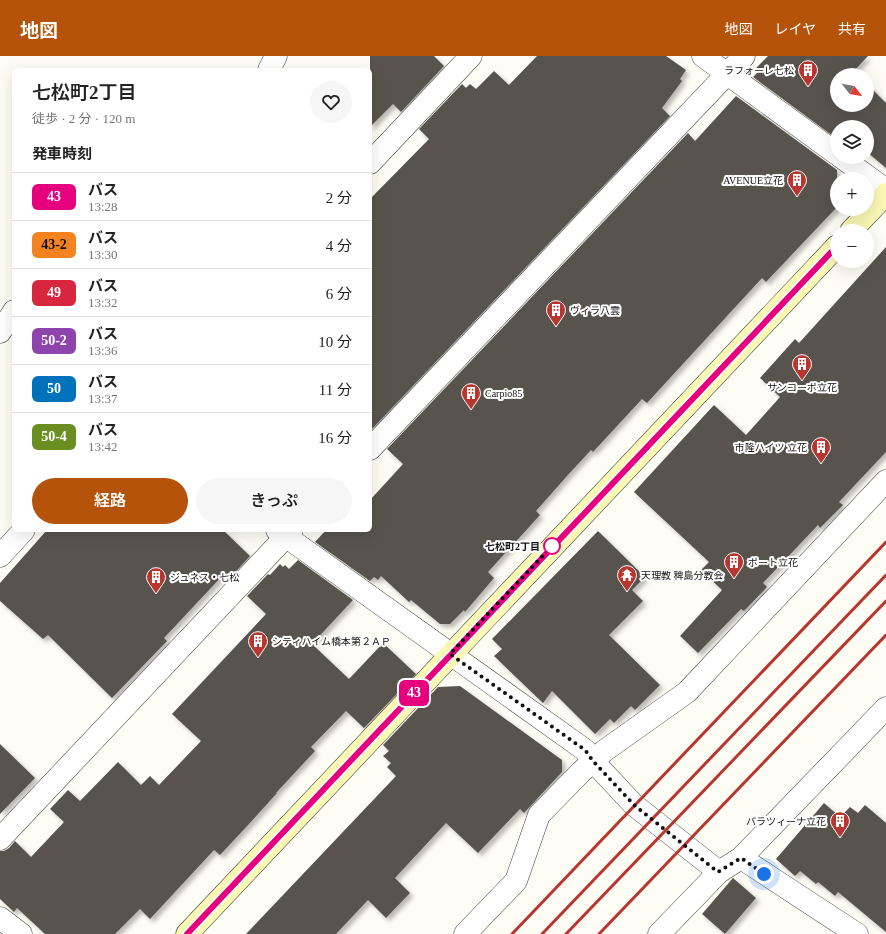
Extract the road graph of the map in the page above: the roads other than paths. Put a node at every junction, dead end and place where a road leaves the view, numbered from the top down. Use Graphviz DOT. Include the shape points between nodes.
graph roads {
  1 [pos="276,56"];
  2 [pos="471,56"];
  3 [pos="703,56"];
  4 [pos="744,56"];
  5 [pos="270,68"];
  6 [pos="728,73"];
  7 [pos="830,149"];
  8 [pos="372,161"];
  9 [pos="851,164"];
  10 [pos="886,190"];
  11 [pos="886,194"];
  12 [pos="858,224"];
  13 [pos="830,253"];
  14 [pos="12,315"];
  15 [pos="4,333"];
  16 [pos="372,447"];
  17 [pos="886,481"];
  18 [pos="22,532"];
  19 [pos="284,532"];
  20 [pos="0,556"];
  21 [pos="450,654"];
  22 [pos="886,708"];
  23 [pos="593,761"];
  24 [pos="0,839"];
  25 [pos="741,858"];
  26 [pos="718,872"];
  27 [pos="0,918"];
  28 [pos="21,934"];
  29 [pos="187,934"];
  30 [pos="465,934"];
  31 [pos="659,934"];
  32 [pos="857,934"];
  1 -- 5 [label="street"];
  2 -- 8 [label="street"];
  3 -- 6 [label="street"];
  4 -- 6 [label="street"];
  6 -- 7 [label="street"];
  6 -- 16 [label="street"];
  9 -- 10 [label="street"];
  11 -- 12 [label="street"];
  13 -- 21 [label="street"];
  14 -- 15 [label="street"];
  17 -- 23 [label="street" via="687,692"];
  18 -- 20 [label="street"];
  19 -- 21 [label="street"];
  19 -- 24 [label="street" via="266,558"];
  21 -- 23 [label="street" via="585,750"];
  21 -- 29 [label="street"];
  22 -- 25 [label="street"];
  23 -- 26 [label="street" via="634,805"];
  23 -- 30 [label="street" via="539,815 516,881"];
  25 -- 26 [label="street"];
  25 -- 32 [label="street"];
  26 -- 31 [label="street"];
  27 -- 28 [label="street"];
}
